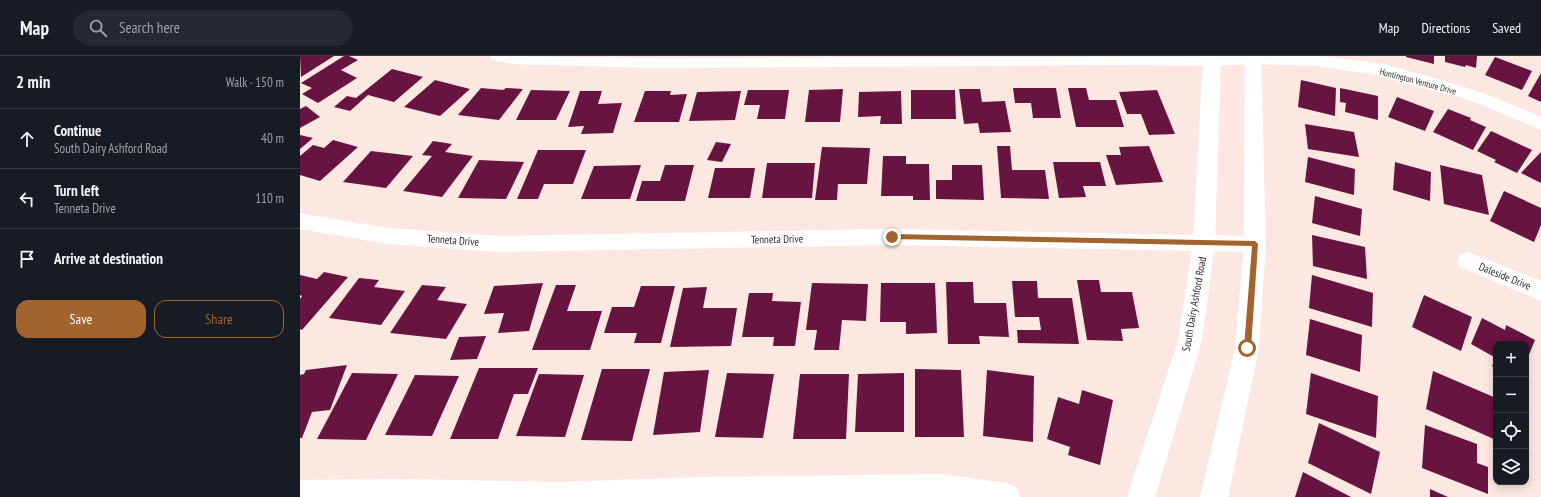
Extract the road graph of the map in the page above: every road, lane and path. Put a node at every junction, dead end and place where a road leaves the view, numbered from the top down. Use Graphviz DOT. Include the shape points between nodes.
graph roads {
  1 [pos="498,56"];
  2 [pos="1254,57"];
  3 [pos="1211,59"];
  4 [pos="1541,124"];
  5 [pos="300,221"];
  6 [pos="1204,243"];
  7 [pos="1255,244"];
  8 [pos="1468,261"];
  9 [pos="1541,292"];
  10 [pos="300,493"];
  11 [pos="700,494"];
  12 [pos="329,495"];
  13 [pos="397,495"];
  14 [pos="1006,497"];
  15 [pos="1141,497"];
  16 [pos="1214,497"];
  1 -- 3 [label="street, Huntington Venture Drive" via="514,59 650,63"];
  2 -- 3 [label="street, Huntington Venture Drive"];
  2 -- 4 [label="street, Huntington Venture Drive" via="1317,61 1384,70 1483,100"];
  2 -- 7 [label="street"];
  3 -- 6 [label="street, South Dairy Ashford Road"];
  5 -- 6 [label="street, Tenneta Drive" via="388,236 499,244 892,237"];
  6 -- 7 [label="street, Tenneta Drive"];
  6 -- 15 [label="street, South Dairy Ashford Road" via="1190,341"];
  7 -- 16 [label="street" via="1247,348"];
  8 -- 9 [label="street, Daleside Drive"];
  10 -- 12 [label="street"];
  11 -- 13 [label="street"];
  11 -- 14 [label="street" via="941,487"];
  12 -- 13 [label="street"];
}
